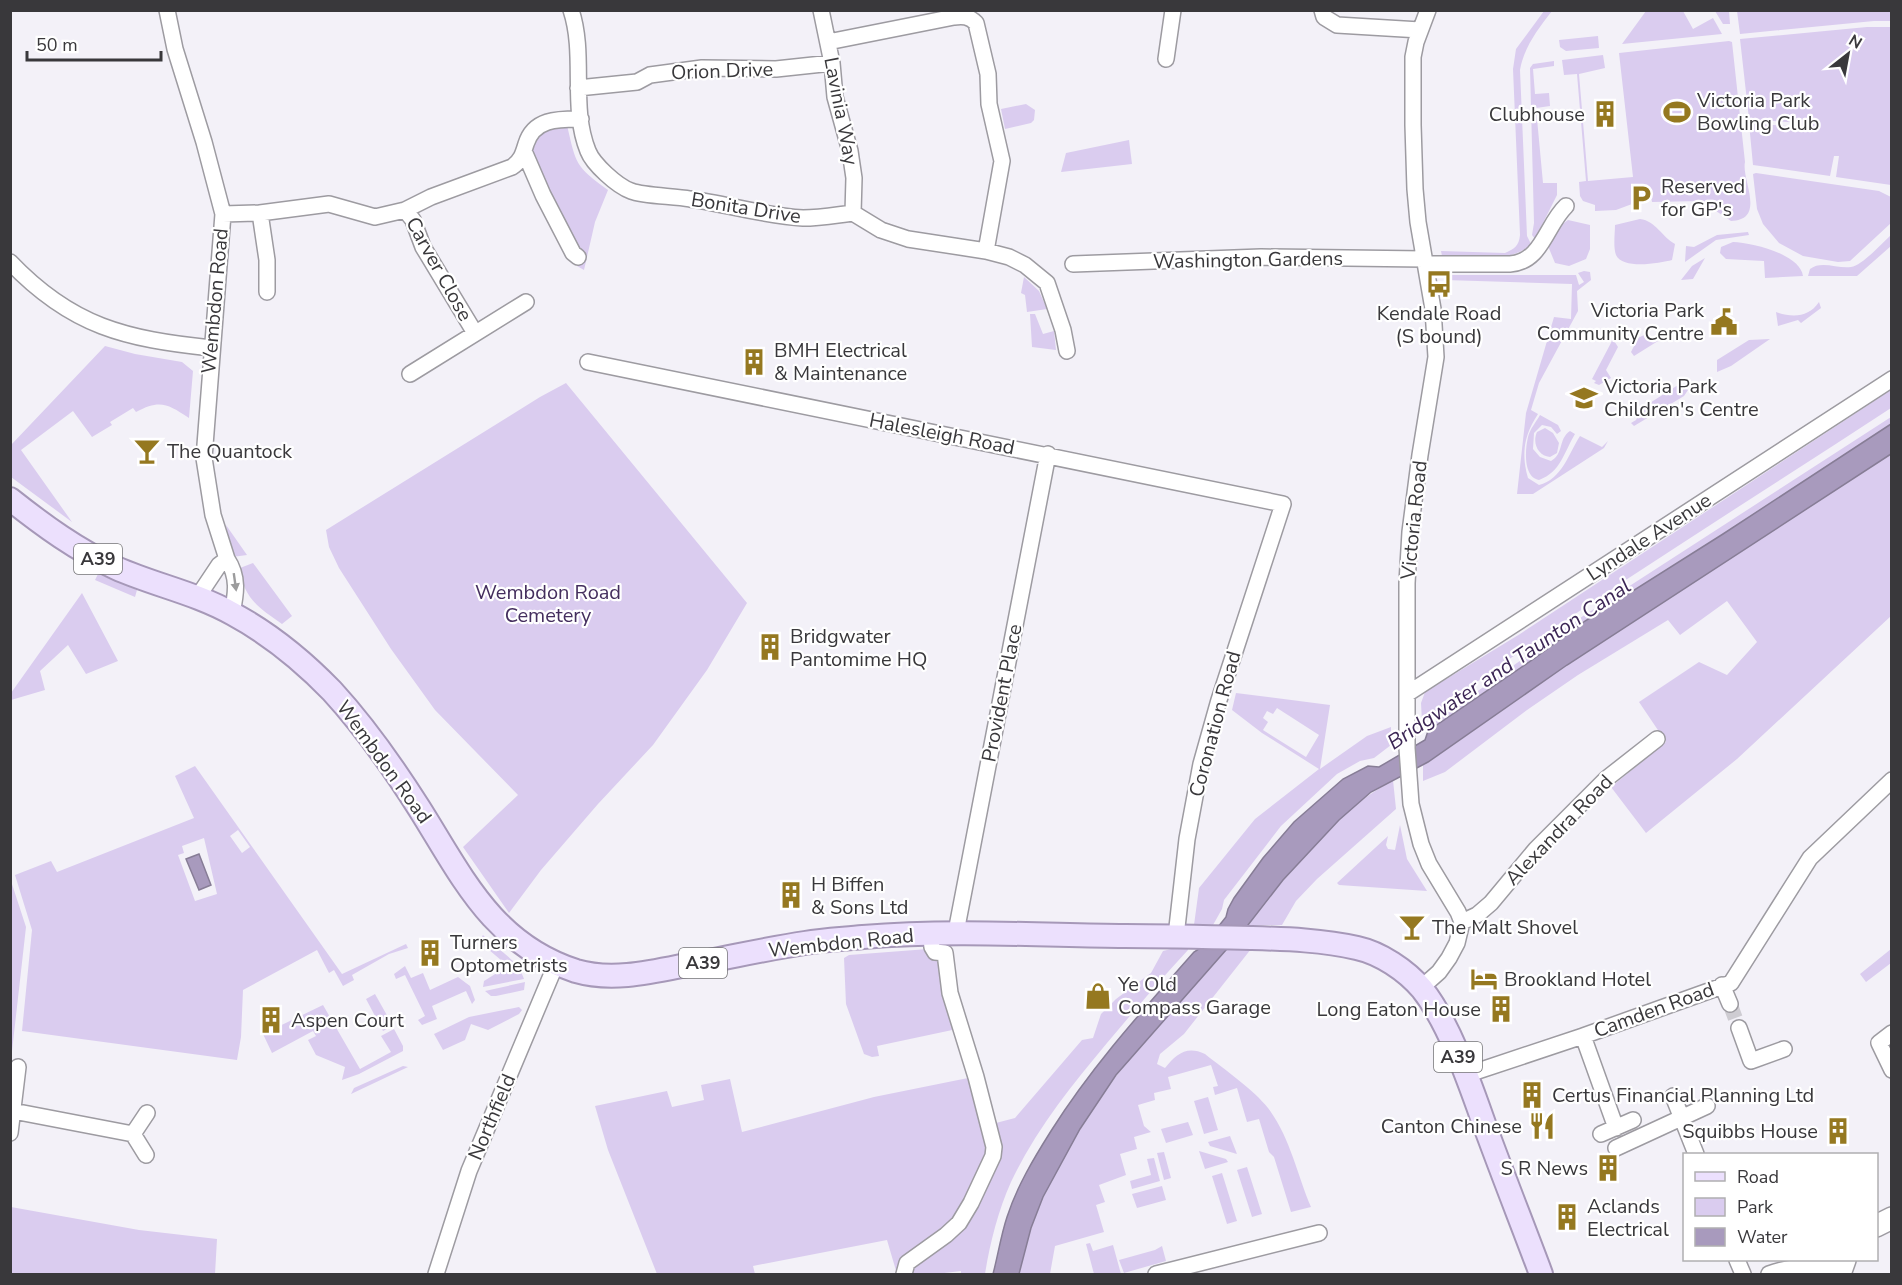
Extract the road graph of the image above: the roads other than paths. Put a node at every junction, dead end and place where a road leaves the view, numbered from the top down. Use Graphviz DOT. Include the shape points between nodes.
graph roads {
  1 [pos="167,10"];
  2 [pos="571,10"];
  3 [pos="821,10"];
  4 [pos="1173,10"];
  5 [pos="1322,10"];
  6 [pos="1428,10"];
  7 [pos="1420,30"];
  8 [pos="828,42"];
  9 [pos="1166,60"];
  10 [pos="832,63"];
  11 [pos="578,88"];
  12 [pos="581,119"];
  13 [pos="524,151"];
  14 [pos="1566,206"];
  15 [pos="405,210"];
  16 [pos="260,213"];
  17 [pos="853,213"];
  18 [pos="223,214"];
  19 [pos="987,251"];
  20 [pos="578,257"];
  21 [pos="10,261"];
  22 [pos="1425,261"];
  23 [pos="1072,264"];
  24 [pos="267,292"];
  25 [pos="526,302"];
  26 [pos="475,333"];
  27 [pos="211,348"];
  28 [pos="1067,351"];
  29 [pos="588,362"];
  30 [pos="410,374"];
  31 [pos="1892,379"];
  32 [pos="1048,454"];
  33 [pos="10,499"];
  34 [pos="1279,517"];
  35 [pos="227,559"];
  36 [pos="197,598"];
  37 [pos="232,613"];
  38 [pos="1407,694"];
  39 [pos="1658,739"];
  40 [pos="1892,780"];
  41 [pos="1462,922"];
  42 [pos="956,932"];
  43 [pos="930,933"];
  44 [pos="1176,936"];
  45 [pos="556,964"];
  46 [pos="1722,985"];
  47 [pos="1421,988"];
  48 [pos="1730,1004"];
  49 [pos="1739,1028"];
  50 [pos="1892,1033"];
  51 [pos="1582,1036"];
  52 [pos="1784,1049"];
  53 [pos="18,1067"];
  54 [pos="1892,1070"];
  55 [pos="1466,1075"];
  56 [pos="1673,1096"];
  57 [pos="1707,1106"];
  58 [pos="14,1111"];
  59 [pos="147,1113"];
  60 [pos="1681,1118"];
  61 [pos="1633,1120"];
  62 [pos="1616,1128"];
  63 [pos="10,1133"];
  64 [pos="133,1134"];
  65 [pos="1601,1134"];
  66 [pos="1616,1148"];
  67 [pos="1695,1153"];
  68 [pos="146,1155"];
  69 [pos="1892,1218"];
  70 [pos="1878,1225"];
  71 [pos="1319,1233"];
  72 [pos="1737,1261"];
  73 [pos="1842,1267"];
  74 [pos="1162,1274"];
  75 [pos="436,1275"];
  76 [pos="904,1275"];
  77 [pos="1541,1275"];
  78 [pos="1743,1275"];
  79 [pos="1769,1275"];
  1 -- 18 [label="street, Wembdon Road"];
  2 -- 11 [label="street, Bonita Drive" via="578,35"];
  3 -- 8 [label="street, Lavinia Way"];
  4 -- 9 [label="street"];
  5 -- 7 [label="street" via="1324,17 1337,25"];
  6 -- 7 [label="street, Victoria Road"];
  7 -- 22 [label="street, Victoria Road" via="1413,57 1413,125 1415,189"];
  8 -- 10 [label="street, Lavinia Way"];
  8 -- 19 [label="street" via="954,17 971,18 976,23 1002,161"];
  10 -- 11 [label="street, Orion Drive" via="776,69 702,68 650,75 637,82"];
  10 -- 17 [label="street, Lavinia Way" via="835,97 854,178"];
  11 -- 12 [label="street, Bonita Drive"];
  12 -- 13 [label="street" via="543,123 531,132"];
  12 -- 17 [label="street, Bonita Drive" via="592,160 631,191 802,218"];
  13 -- 15 [label="street" via="512,167 430,196"];
  13 -- 20 [label="street" via="543,195"];
  14 -- 22 [label="street, Washington Gardens" via="1535,253 1522,262"];
  15 -- 16 [label="street, Carver Close" via="375,217 329,204"];
  15 -- 26 [label="street, Carver Close"];
  16 -- 18 [label="street, Carver Close"];
  16 -- 24 [label="street"];
  17 -- 19 [label="street" via="881,230 908,239"];
  18 -- 27 [label="street, Wembdon Road"];
  19 -- 28 [label="street" via="1025,264 1047,283 1064,330"];
  21 -- 27 [label="street" via="57,302 105,328 162,343"];
  22 -- 23 [label="street, Washington Gardens" via="1261,257"];
  22 -- 38 [label="street, Victoria Road" via="1436,357 1410,532"];
  25 -- 26 [label="street, Carver Close"];
  26 -- 30 [label="street, Carver Close"];
  27 -- 35 [label="street, Wembdon Road" via="204,458 213,515"];
  29 -- 32 [label="street, Halesleigh Road"];
  31 -- 38 [label="street, Lyndale Avenue"];
  32 -- 34 [label="street, Halesleigh Road" via="1283,504"];
  32 -- 42 [label="street, Provident Place"];
  33 -- 36 [label="main road, A39" via="83,551 117,569"];
  34 -- 44 [label="street, Coronation Road" via="1200,764"];
  35 -- 36 [label="street"];
  35 -- 37 [label="street, Wembdon Road, one-way" via="233,568 237,591"];
  36 -- 37 [label="main road, Wembdon Road / A39"];
  37 -- 45 [label="main road, Wembdon Road / A39" via="284,647 331,690 388,762 486,912 519,941"];
  38 -- 41 [label="street, Victoria Road" via="1407,748 1415,825 1430,864"];
  39 -- 41 [label="street, Alexandra Road" via="1606,779 1536,849 1491,903"];
  40 -- 46 [label="street, Camden Road" via="1810,858 1731,983"];
  41 -- 47 [label="street" via="1449,958"];
  42 -- 43 [label="main road, Wembdon Road / A39"];
  42 -- 44 [label="main road, Wembdon Road / A39"];
  43 -- 45 [label="main road, Wembdon Road / A39" via="807,942 644,973 600,975"];
  43 -- 76 [label="street" via="935,952 945,953 950,993 994,1147 959,1223 907,1263"];
  44 -- 47 [label="main road, Wembdon Road / A39" via="1318,942 1360,948 1383,958"];
  45 -- 75 [label="street, Northfield" via="469,1171"];
  46 -- 48 [label="street"];
  46 -- 51 [label="street, Camden Road"];
  47 -- 55 [label="main road, A39"];
  49 -- 52 [label="street" via="1751,1061"];
  50 -- 54 [label="street" via="1880,1043"];
  51 -- 55 [label="street, Camden Road"];
  51 -- 62 [label="street"];
  53 -- 58 [label="street"];
  55 -- 77 [label="main road, A39"];
  56 -- 60 [label="street"];
  57 -- 60 [label="street"];
  58 -- 63 [label="street"];
  58 -- 64 [label="street"];
  59 -- 64 [label="street"];
  60 -- 66 [label="street"];
  60 -- 67 [label="street"];
  61 -- 62 [label="street"];
  62 -- 65 [label="street"];
  64 -- 68 [label="street"];
  69 -- 70 [label="street"];
  71 -- 74 [label="street"];
  72 -- 78 [label="street"];
  73 -- 79 [label="street" via="1781,1269"];
}
